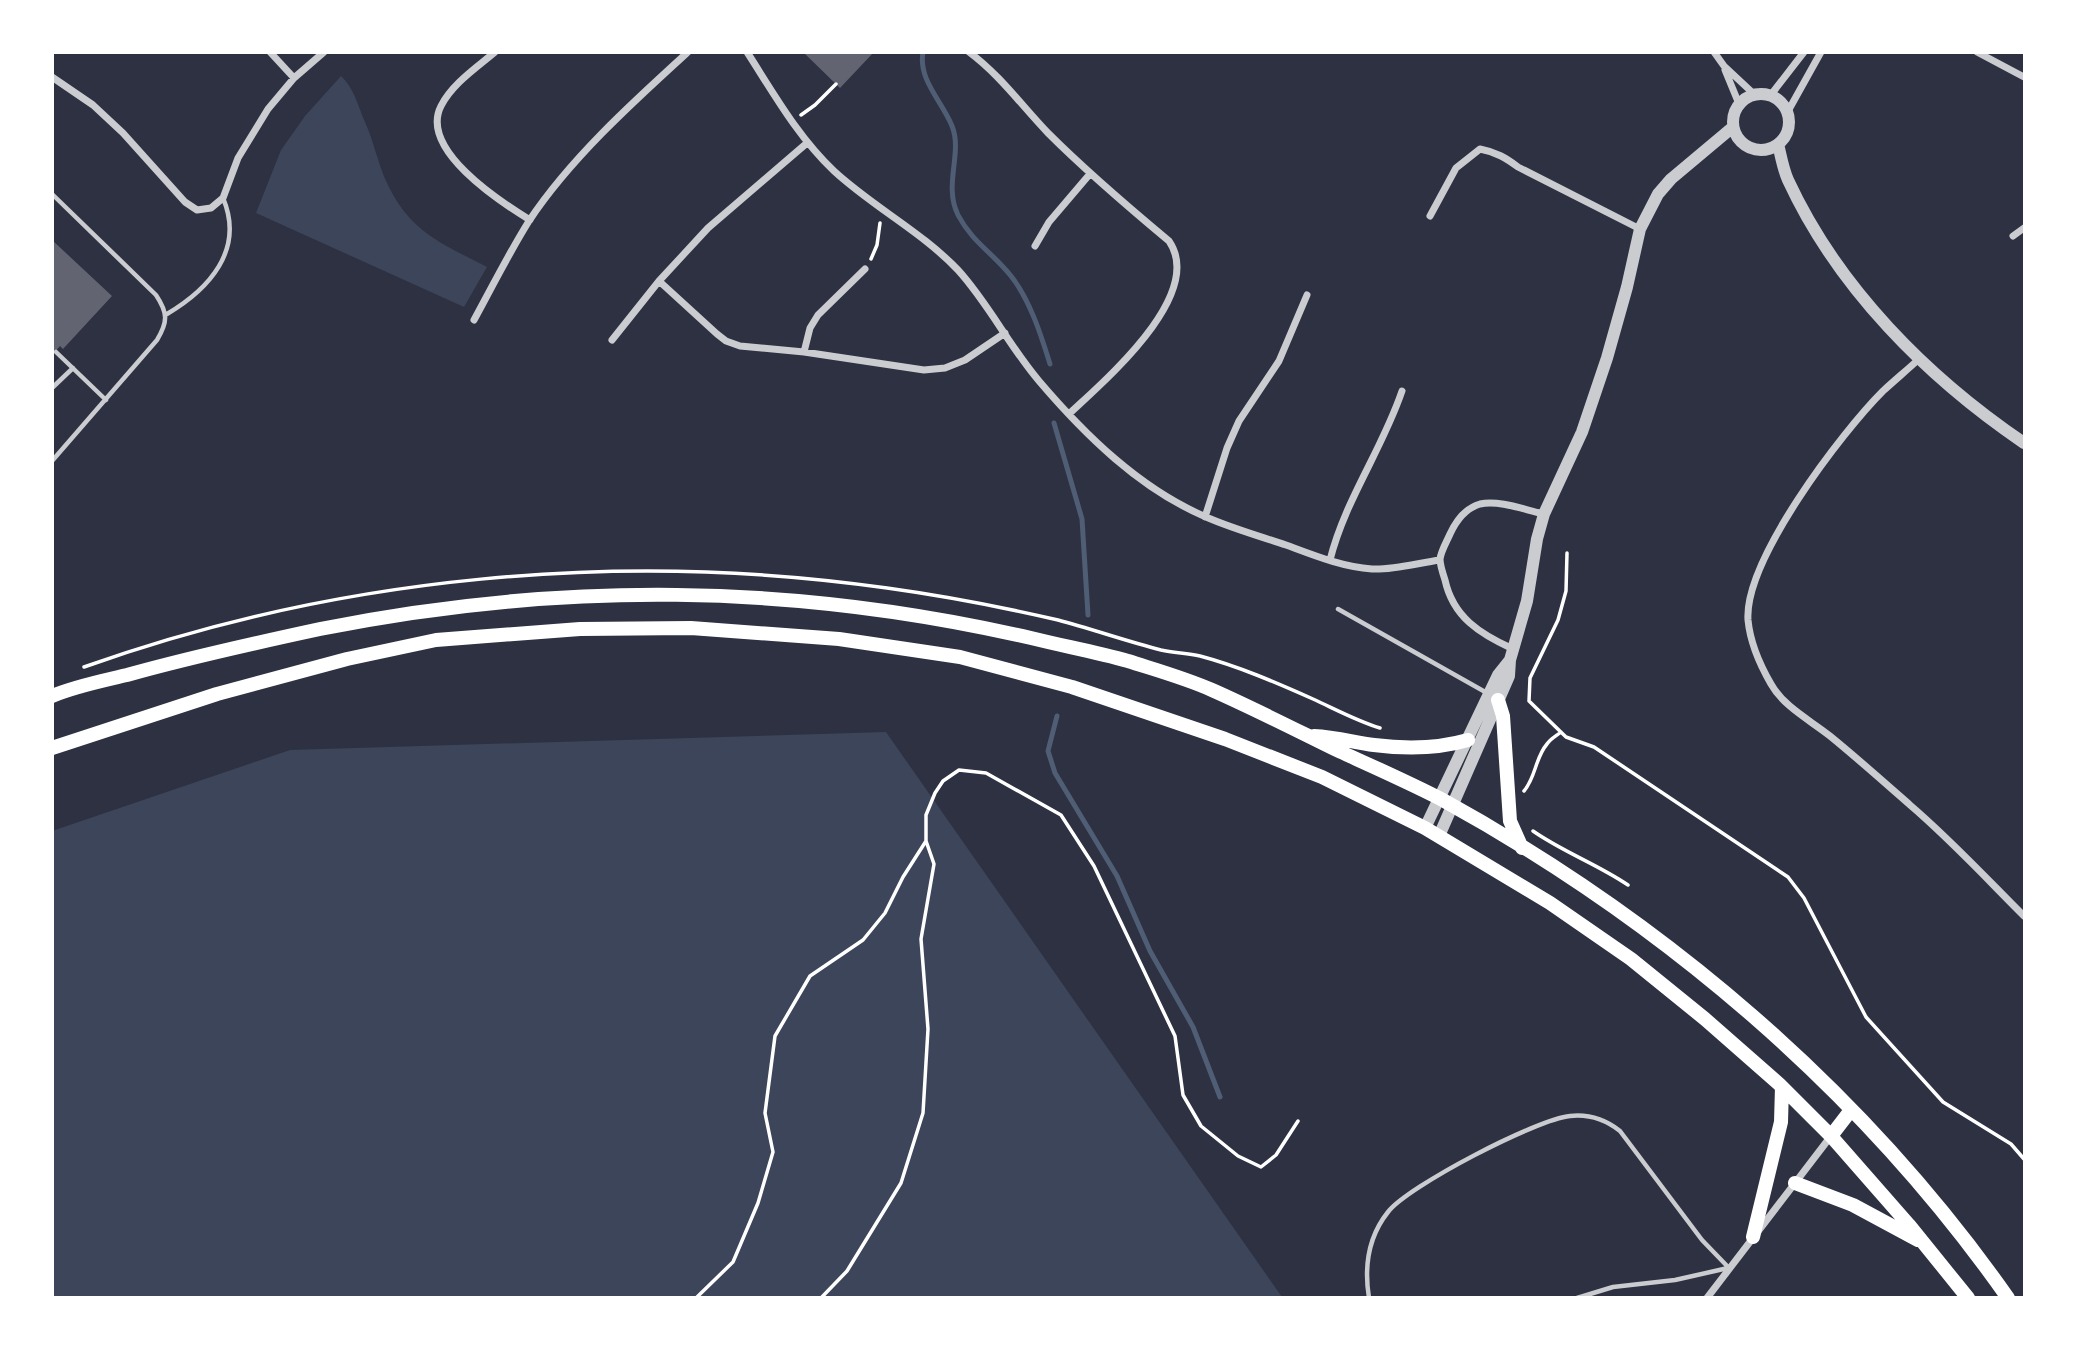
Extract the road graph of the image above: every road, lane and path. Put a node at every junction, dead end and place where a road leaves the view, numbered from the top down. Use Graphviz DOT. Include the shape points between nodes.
graph roads {
  1 [pos="271,52"];
  2 [pos="324,52"];
  3 [pos="495,52"];
  4 [pos="688,52"];
  5 [pos="747,52"];
  6 [pos="970,52"];
  7 [pos="1714,52"];
  8 [pos="1804,52"];
  9 [pos="1821,52"];
  10 [pos="1977,52"];
  11 [pos="1724,66"];
  12 [pos="52,77"];
  13 [pos="2025,77"];
  14 [pos="294,78"];
  15 [pos="836,84"];
  16 [pos="1755,95"];
  17 [pos="1770,96"];
  18 [pos="1739,104"];
  19 [pos="1787,113"];
  20 [pos="792,121"];
  21 [pos="1733,127"];
  22 [pos="1741,142"];
  23 [pos="807,143"];
  24 [pos="1778,144"];
  25 [pos="1709,150"];
  26 [pos="1765,150"];
  27 [pos="1089,175"];
  28 [pos="1787,178"];
  29 [pos="52,194"];
  30 [pos="223,198"];
  31 [pos="884,211"];
  32 [pos="1430,216"];
  33 [pos="530,220"];
  34 [pos="2025,228"];
  35 [pos="1640,229"];
  36 [pos="2013,236"];
  37 [pos="1035,246"];
  38 [pos="864,269"];
  39 [pos="659,281"];
  40 [pos="1307,295"];
  41 [pos="167,314"];
  42 [pos="474,320"];
  43 [pos="1005,333"];
  44 [pos="612,340"];
  45 [pos="56,352"];
  46 [pos="803,352"];
  47 [pos="1919,359"];
  48 [pos="73,368"];
  49 [pos="52,388"];
  50 [pos="1402,391"];
  51 [pos="106,400"];
  52 [pos="1069,414"];
  53 [pos="2025,443"];
  54 [pos="52,461"];
  55 [pos="1544,514"];
  56 [pos="1205,517"];
  57 [pos="1567,553"];
  58 [pos="1329,560"];
  59 [pos="1440,560"];
  60 [pos="1338,609"];
  61 [pos="1512,655"];
  62 [pos="52,696"];
  63 [pos="1494,697"];
  64 [pos="1561,732"];
  65 [pos="1309,736"];
  66 [pos="1468,740"];
  67 [pos="52,748"];
  68 [pos="1508,796"];
  69 [pos="1445,802"];
  70 [pos="1524,823"];
  71 [pos="1425,828"];
  72 [pos="1438,836"];
  73 [pos="926,841"];
  74 [pos="1522,848"];
  75 [pos="1628,885"];
  76 [pos="2025,916"];
  77 [pos="1783,1087"];
  78 [pos="1851,1111"];
  79 [pos="1298,1121"];
  80 [pos="1831,1136"];
  81 [pos="2025,1159"];
  82 [pos="1795,1183"];
  83 [pos="1753,1237"];
  84 [pos="1926,1245"];
  85 [pos="1729,1268"];
  86 [pos="696,1297"];
  87 [pos="821,1297"];
  88 [pos="1369,1297"];
  89 [pos="1577,1297"];
  90 [pos="1707,1297"];
  91 [pos="1968,1297"];
  92 [pos="2008,1297"];
  1 -- 14 [label="street"];
  2 -- 14 [label="street"];
  3 -- 33 [label="street" via="448,95 437,120 438,133 471,176"];
  4 -- 33 [label="street" via="610,125"];
  5 -- 20 [label="street"];
  6 -- 27 [label="street"];
  7 -- 11 [label="street"];
  8 -- 17 [label="street"];
  9 -- 19 [label="street"];
  10 -- 13 [label="street"];
  11 -- 16 [label="street"];
  11 -- 18 [label="street"];
  12 -- 30 [label="street" via="123,133 185,202 197,210 211,208"];
  14 -- 30 [label="street" via="268,109 238,158"];
  15 -- 20 [label="path"];
  16 -- 17 [label="street"];
  16 -- 18 [label="street"];
  17 -- 19 [label="street"];
  18 -- 21 [label="street"];
  19 -- 24 [label="street" via="1788,130"];
  20 -- 23 [label="street"];
  21 -- 22 [label="street"];
  21 -- 25 [label="street"];
  22 -- 25 [label="street"];
  22 -- 26 [label="street"];
  23 -- 31 [label="street"];
  23 -- 39 [label="street" via="708,228"];
  24 -- 26 [label="street"];
  24 -- 28 [label="street"];
  25 -- 35 [label="street" via="1658,194"];
  26 -- 28 [label="street"];
  27 -- 37 [label="street"];
  27 -- 52 [label="street" via="1169,241 1178,261 1172,291 1153,326 1129,357"];
  28 -- 47 [label="street" via="1842,272"];
  29 -- 41 [label="lane" via="156,295"];
  30 -- 41 [label="lane" via="231,229 222,258 206,284"];
  31 -- 38 [label="path" via="877,245"];
  31 -- 43 [label="street" via="956,268"];
  32 -- 35 [label="street" via="1457,168 1480,149 1505,157"];
  33 -- 42 [label="street"];
  34 -- 36 [label="street"];
  35 -- 55 [label="street" via="1628,287 1582,432"];
  38 -- 46 [label="street" via="818,315"];
  39 -- 44 [label="street"];
  39 -- 46 [label="street" via="726,341 770,351"];
  40 -- 56 [label="street" via="1279,361 1239,421"];
  41 -- 51 [label="lane" via="157,340"];
  43 -- 46 [label="street" via="965,360 924,370"];
  43 -- 52 [label="street"];
  45 -- 48 [label="lane"];
  47 -- 53 [label="street"];
  47 -- 76 [label="street" via="1854,423 1805,487 1754,584 1748,618 1772,686 1791,708 1912,807"];
  48 -- 49 [label="lane"];
  48 -- 51 [label="lane"];
  50 -- 58 [label="street" via="1391,425 1337,531"];
  51 -- 54 [label="lane"];
  52 -- 56 [label="street" via="1139,477"];
  55 -- 59 [label="street" via="1497,504 1472,508 1455,524"];
  55 -- 61 [label="street" via="1528,601"];
  56 -- 58 [label="street"];
  57 -- 64 [label="path" via="1566,591 1558,620 1530,678 1529,701"];
  58 -- 59 [label="street" via="1374,569"];
  59 -- 61 [label="street" via="1457,611"];
  60 -- 63 [label="lane"];
  61 -- 63 [label="street" via="1509,676"];
  62 -- 65 [label="main road" via="213,651 391,615 531,600 710,594 903,613 1123,660 1206,687"];
  63 -- 66 [label="street"];
  63 -- 68 [label="main road" via="1503,716"];
  63 -- 69 [label="street"];
  64 -- 68 [label="path" via="1546,744 1526,790"];
  64 -- 81 [label="path" via="1594,747 1788,877 1804,898 1866,1017 1942,1102 2011,1144"];
  65 -- 66 [label="main road" via="1412,748"];
  65 -- 69 [label="main road"];
  66 -- 69 [label="street"];
  67 -- 71 [label="main road" via="217,694 436,640 580,629 691,628 839,639 960,657 1072,687 1225,738 1322,777"];
  68 -- 74 [label="main road" via="1510,821"];
  69 -- 71 [label="street"];
  69 -- 72 [label="street"];
  69 -- 74 [label="main road"];
  70 -- 75 [label="path" via="1565,852"];
  71 -- 72 [label="main road"];
  72 -- 77 [label="main road" via="1550,903 1631,959"];
  73 -- 79 [label="path" via="926,815 935,793 959,770 986,773 1060,815 1094,866 1175,1036 1183,1095 1201,1126 1238,1156 1261,1167 1276,1155"];
  73 -- 86 [label="path" via="885,913 863,940 810,976 775,1036 765,1113 772,1152 758,1203 733,1262"];
  73 -- 87 [label="path" via="934,864 921,939 928,1029 923,1113 901,1183 847,1271"];
  74 -- 78 [label="main road" via="1577,881 1724,989"];
  77 -- 80 [label="main road"];
  77 -- 83 [label="main road" via="1781,1122"];
  78 -- 80 [label="main road"];
  78 -- 92 [label="main road" via="1929,1194"];
  80 -- 82 [label="street"];
  80 -- 84 [label="main road"];
  82 -- 83 [label="street"];
  82 -- 84 [label="main road" via="1853,1205"];
  83 -- 85 [label="street"];
  84 -- 91 [label="main road"];
  85 -- 88 [label="lane" via="1702,1241 1620,1130 1601,1119 1571,1116 1545,1122 1466,1161 1397,1203 1372,1240 1366,1268"];
  85 -- 89 [label="lane"];
  85 -- 90 [label="street"];
}
